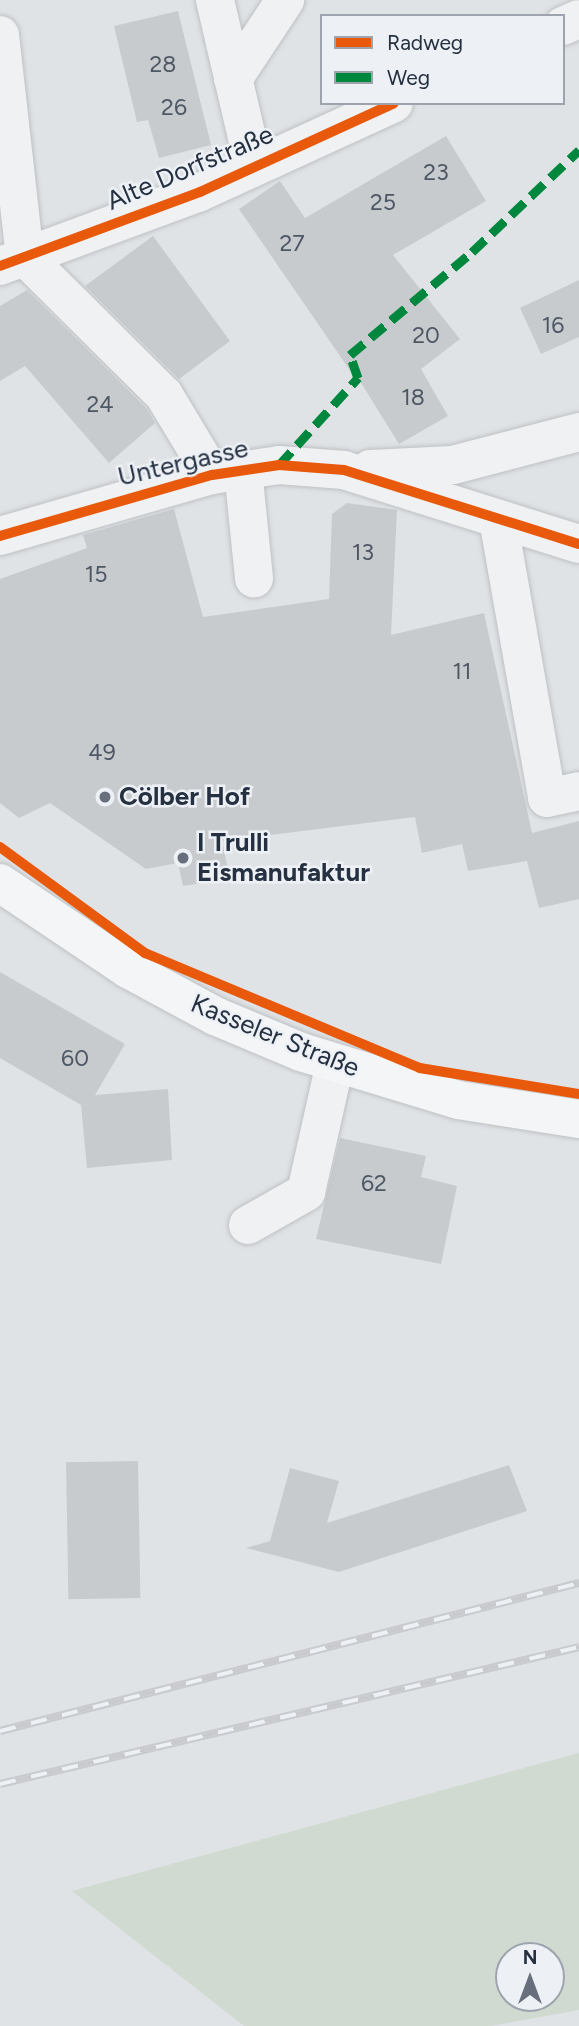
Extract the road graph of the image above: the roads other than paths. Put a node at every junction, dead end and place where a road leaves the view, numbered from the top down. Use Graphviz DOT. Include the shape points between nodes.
graph roads {
  1 [pos="215,0"];
  2 [pos="285,0"];
  3 [pos="0,35"];
  4 [pos="233,79"];
  5 [pos="3,83"];
  6 [pos="390,105"];
  7 [pos="254,167"];
  8 [pos="13,261"];
  9 [pos="579,432"];
  10 [pos="344,470"];
  11 [pos="228,472"];
  12 [pos="498,519"];
  13 [pos="0,536"];
  14 [pos="579,544"];
  15 [pos="254,578"];
  16 [pos="579,791"];
  17 [pos="0,883"];
  18 [pos="335,1063"];
  19 [pos="579,1119"];
  20 [pos="248,1225"];
  1 -- 4 [label="street"];
  2 -- 4 [label="street"];
  3 -- 5 [label="street"];
  4 -- 7 [label="street"];
  5 -- 8 [label="street"];
  6 -- 7 [label="street, Alte Dorfstraße"];
  7 -- 8 [label="street, Alte Dorfstraße"];
  8 -- 11 [label="street" via="164,394"];
  9 -- 10 [label="street" via="453,465"];
  10 -- 11 [label="street, Untergasse" via="279,465"];
  10 -- 12 [label="street, Untergasse"];
  11 -- 13 [label="street, Untergasse"];
  11 -- 15 [label="street"];
  12 -- 14 [label="street, Untergasse"];
  12 -- 16 [label="street" via="547,798"];
  17 -- 18 [label="main road, Kasseler Straße" via="138,975 215,1016"];
  18 -- 19 [label="main road, Kasseler Straße" via="458,1100"];
  18 -- 20 [label="street" via="306,1192"];
}
